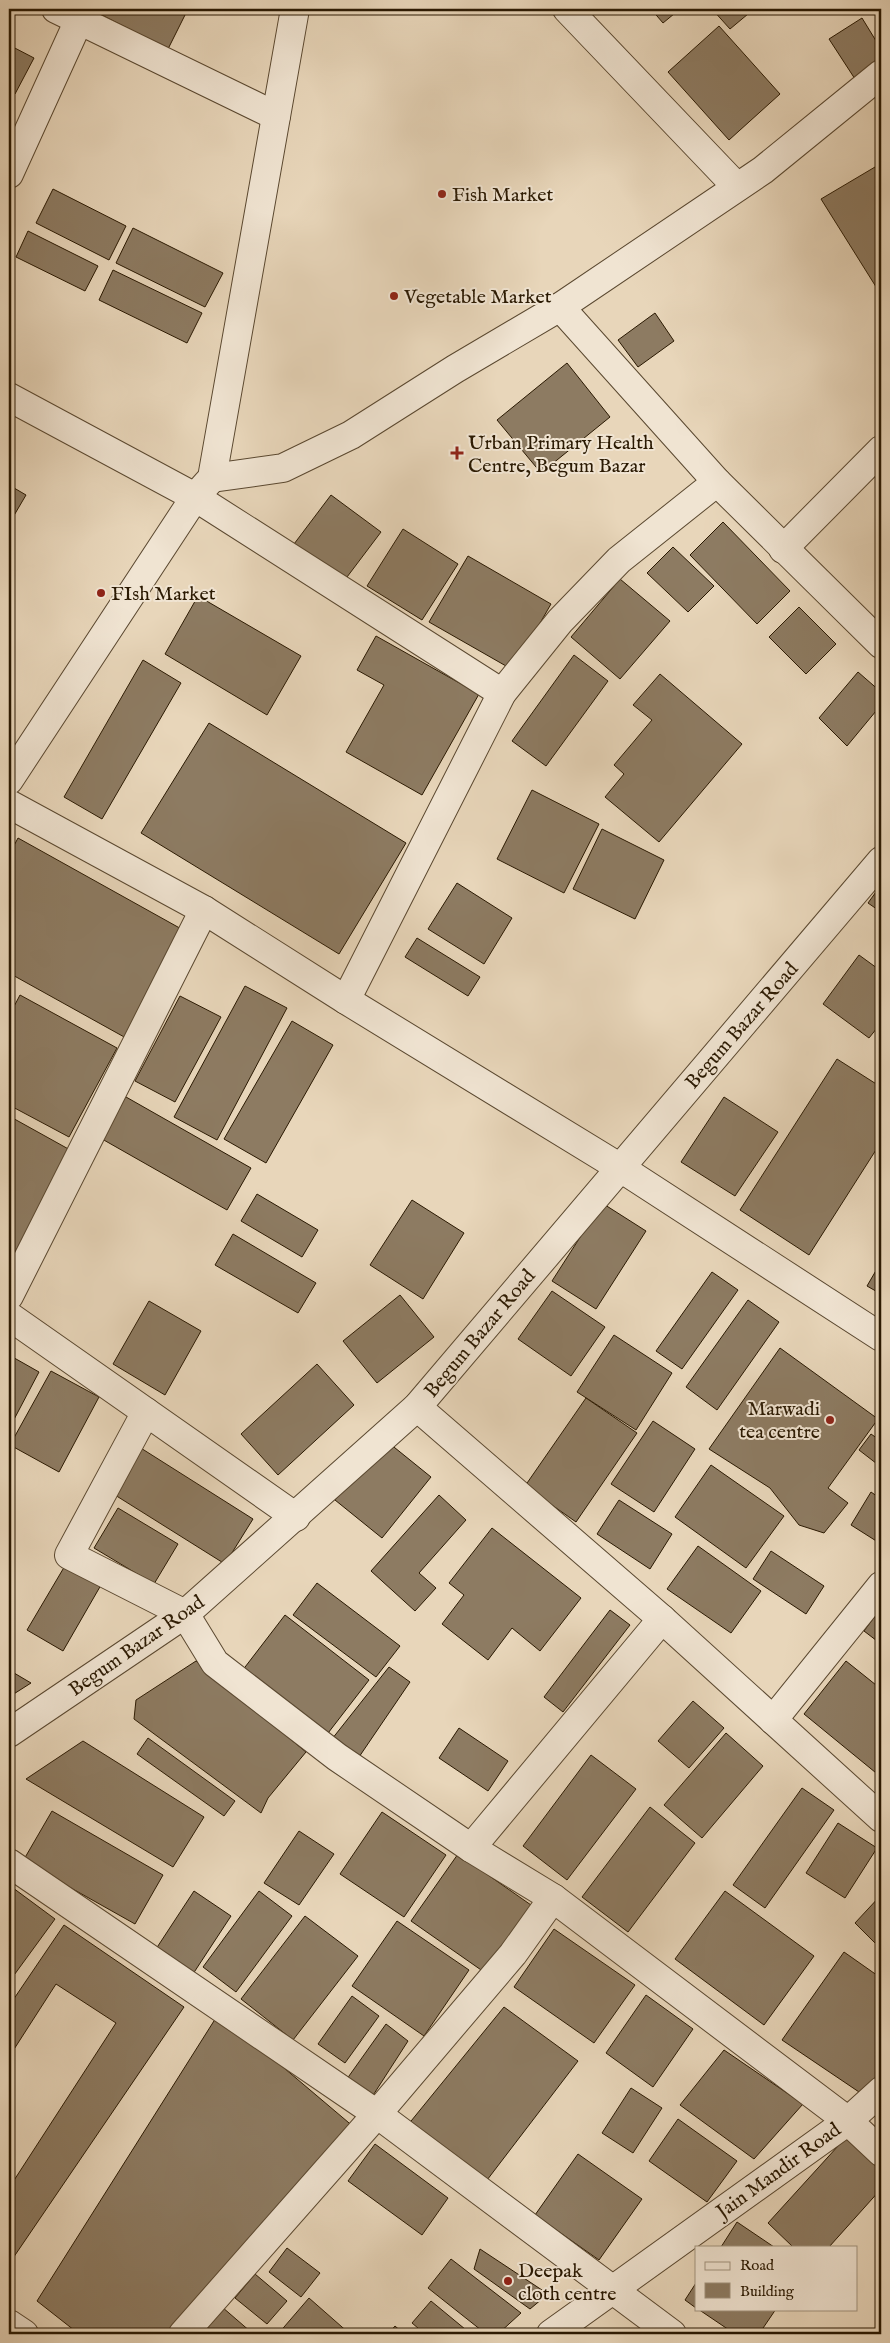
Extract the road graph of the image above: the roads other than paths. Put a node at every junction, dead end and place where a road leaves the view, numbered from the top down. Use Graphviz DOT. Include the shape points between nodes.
graph roads {
  1 [pos="295,9"];
  2 [pos="567,9"];
  3 [pos="68,14"];
  4 [pos="881,74"];
  5 [pos="276,116"];
  6 [pos="12,158"];
  7 [pos="737,187"];
  8 [pos="560,307"];
  9 [pos="9,397"];
  10 [pos="881,450"];
  11 [pos="717,482"];
  12 [pos="203,487"];
  13 [pos="783,549"];
  14 [pos="881,644"];
  15 [pos="502,693"];
  16 [pos="9,780"];
  17 [pos="9,804"];
  18 [pos="881,861"];
  19 [pos="204,910"];
  20 [pos="346,1000"];
  21 [pos="619,1167"];
  22 [pos="9,1296"];
  23 [pos="9,1316"];
  24 [pos="881,1338"];
  25 [pos="417,1407"];
  26 [pos="146,1412"];
  27 [pos="296,1517"];
  28 [pos="881,1586"];
  29 [pos="186,1614"];
  30 [pos="662,1619"];
  31 [pos="773,1720"];
  32 [pos="9,1733"];
  33 [pos="881,1818"];
  34 [pos="471,1848"];
  35 [pos="9,1863"];
  36 [pos="553,1898"];
  37 [pos="881,2091"];
  38 [pos="377,2114"];
  39 [pos="848,2121"];
  40 [pos="881,2152"];
  41 [pos="612,2289"];
  42 [pos="9,2324"];
  43 [pos="24,2334"];
  44 [pos="183,2334"];
  45 [pos="551,2334"];
  46 [pos="672,2334"];
  1 -- 5 [label="street"];
  2 -- 7 [label="street"];
  3 -- 5 [label="street"];
  3 -- 6 [label="street"];
  4 -- 7 [label="street" via="763,170"];
  5 -- 12 [label="street"];
  7 -- 8 [label="street"];
  8 -- 11 [label="street"];
  8 -- 12 [label="street" via="351,435 283,468"];
  9 -- 12 [label="street"];
  10 -- 13 [label="street"];
  11 -- 13 [label="street"];
  11 -- 15 [label="street" via="619,560 560,621"];
  12 -- 15 [label="street"];
  12 -- 16 [label="street"];
  13 -- 14 [label="street"];
  15 -- 20 [label="street"];
  17 -- 19 [label="street"];
  18 -- 21 [label="street, Begum Bazar Road"];
  19 -- 20 [label="street"];
  19 -- 22 [label="street"];
  20 -- 21 [label="street"];
  21 -- 24 [label="street"];
  21 -- 25 [label="street, Begum Bazar Road"];
  23 -- 26 [label="street"];
  25 -- 27 [label="street, Begum Bazar Road"];
  25 -- 30 [label="street"];
  26 -- 27 [label="street"];
  26 -- 29 [label="street" via="69,1554"];
  27 -- 29 [label="street, Begum Bazar Road"];
  28 -- 31 [label="street"];
  29 -- 32 [label="street, Begum Bazar Road"];
  29 -- 34 [label="street" via="215,1663 337,1757"];
  30 -- 31 [label="street"];
  30 -- 34 [label="street"];
  31 -- 33 [label="street"];
  34 -- 36 [label="street"];
  35 -- 38 [label="street"];
  36 -- 38 [label="street" via="513,1954"];
  36 -- 39 [label="street"];
  37 -- 39 [label="street, Jain Mandir Road"];
  38 -- 41 [label="street"];
  38 -- 44 [label="street"];
  39 -- 40 [label="street"];
  39 -- 41 [label="street, Jain Mandir Road"];
  41 -- 45 [label="street, Jain Mandir Road"];
  41 -- 46 [label="street"];
  42 -- 43 [label="street"];
}
